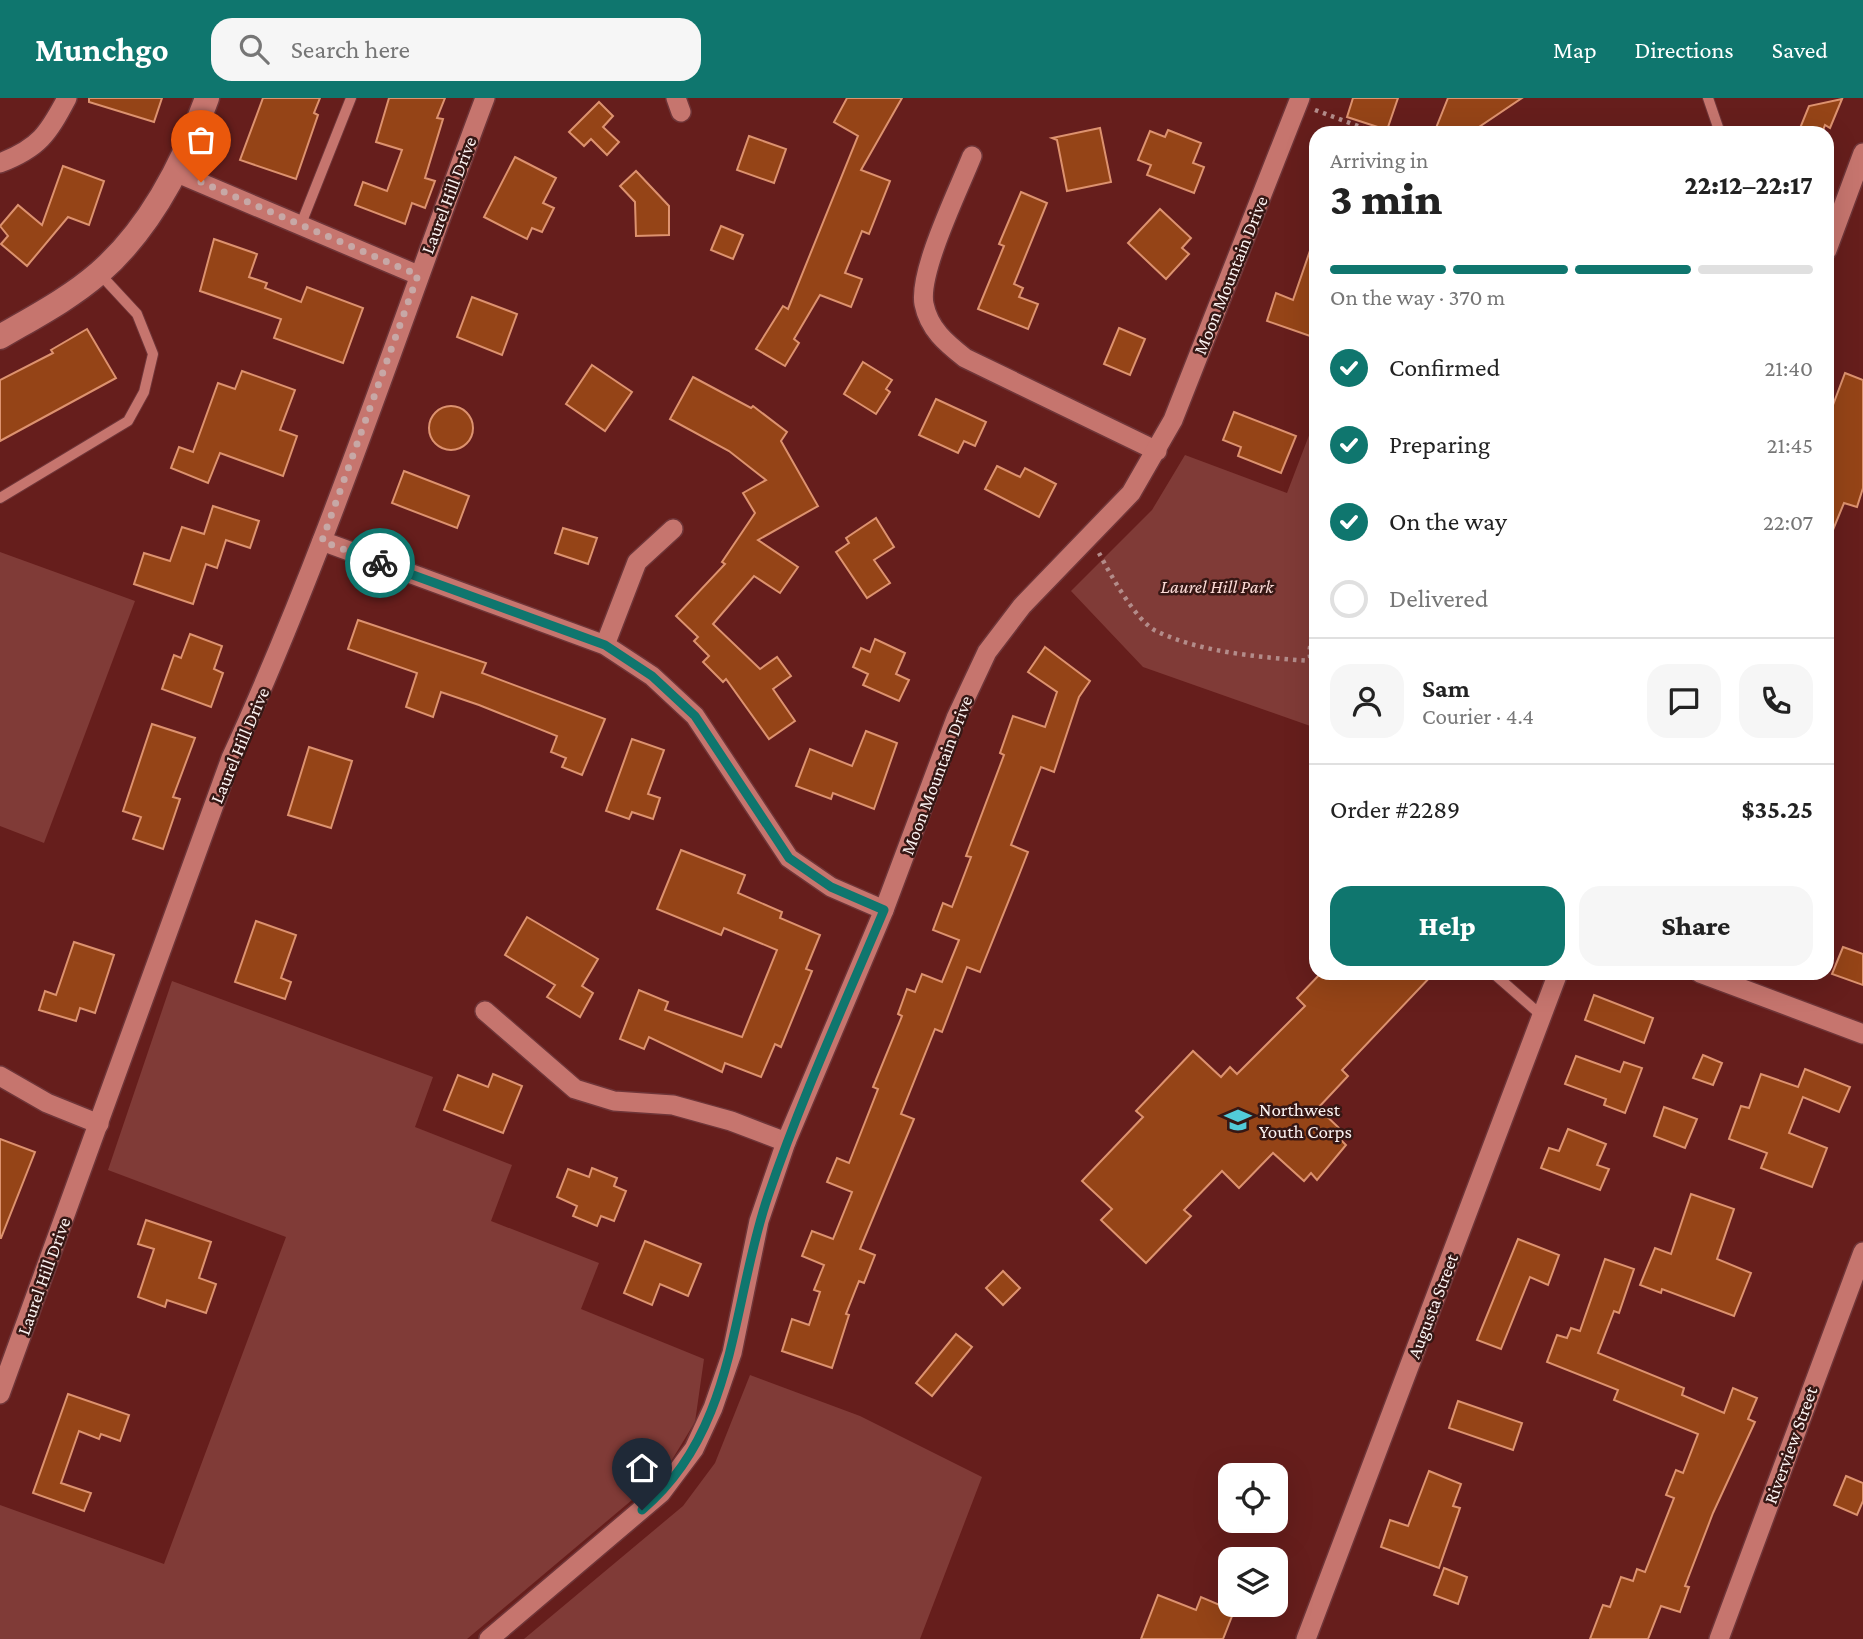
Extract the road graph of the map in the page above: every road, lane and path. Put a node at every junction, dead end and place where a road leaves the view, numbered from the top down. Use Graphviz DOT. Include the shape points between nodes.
graph roads {
  1 [pos="67,98"];
  2 [pos="207,98"];
  3 [pos="351,98"];
  4 [pos="485,98"];
  5 [pos="1708,98"];
  6 [pos="1299,101"];
  7 [pos="1360,126"];
  8 [pos="1718,126"];
  9 [pos="1863,153"];
  10 [pos="972,156"];
  11 [pos="0,163"];
  12 [pos="175,172"];
  13 [pos="1834,221"];
  14 [pos="301,224"];
  15 [pos="99,273"];
  16 [pos="418,275"];
  17 [pos="0,337"];
  18 [pos="1157,451"];
  19 [pos="0,498"];
  20 [pos="673,529"];
  21 [pos="1091,537"];
  22 [pos="322,541"];
  23 [pos="605,645"];
  24 [pos="1309,661"];
  25 [pos="884,910"];
  26 [pos="1501,980"];
  27 [pos="1555,980"];
  28 [pos="1719,980"];
  29 [pos="485,1011"];
  30 [pos="1542,1016"];
  31 [pos="1863,1034"];
  32 [pos="0,1076"];
  33 [pos="99,1124"];
  34 [pos="786,1142"];
  35 [pos="1863,1252"];
  36 [pos="0,1394"];
  37 [pos="489,1639"];
  38 [pos="1306,1639"];
  39 [pos="1719,1639"];
  1 -- 11 [label="street" via="51,128 27,152"];
  2 -- 12 [label="street"];
  3 -- 14 [label="lane"];
  4 -- 16 [label="street, Laurel Hill Drive"];
  5 -- 8 [label="lane"];
  6 -- 7 [label="path"];
  6 -- 18 [label="street, Moon Mountain Drive"];
  9 -- 13 [label="street"];
  10 -- 18 [label="street" via="926,274 924,303 938,337 965,358"];
  12 -- 14 [label="street"];
  12 -- 15 [label="street" via="155,208"];
  14 -- 16 [label="street"];
  15 -- 17 [label="street" via="55,306"];
  15 -- 19 [label="lane" via="137,314 153,354 144,392 128,421"];
  16 -- 22 [label="street, Laurel Hill Drive"];
  18 -- 21 [label="street, Moon Mountain Drive" via="1131,493"];
  20 -- 23 [label="street" via="637,562"];
  21 -- 24 [label="path" via="1117,588 1154,630 1234,655"];
  21 -- 25 [label="street, Moon Mountain Drive" via="1022,606 987,652 956,718"];
  22 -- 23 [label="street"];
  22 -- 33 [label="street, Laurel Hill Drive" via="275,663 231,758"];
  23 -- 25 [label="street" via="652,676 695,716 789,858 831,887"];
  25 -- 34 [label="street, Moon Mountain Drive"];
  26 -- 30 [label="lane"];
  27 -- 30 [label="street, Augusta Street"];
  28 -- 31 [label="street"];
  29 -- 34 [label="street" via="575,1089 614,1101 673,1105"];
  30 -- 38 [label="street, Augusta Street"];
  32 -- 33 [label="street" via="47,1103"];
  33 -- 36 [label="street, Laurel Hill Drive"];
  34 -- 37 [label="street, Moon Mountain Drive" via="759,1221 732,1353 694,1449 661,1493"];
  35 -- 39 [label="street, Riverview Street"];
}
